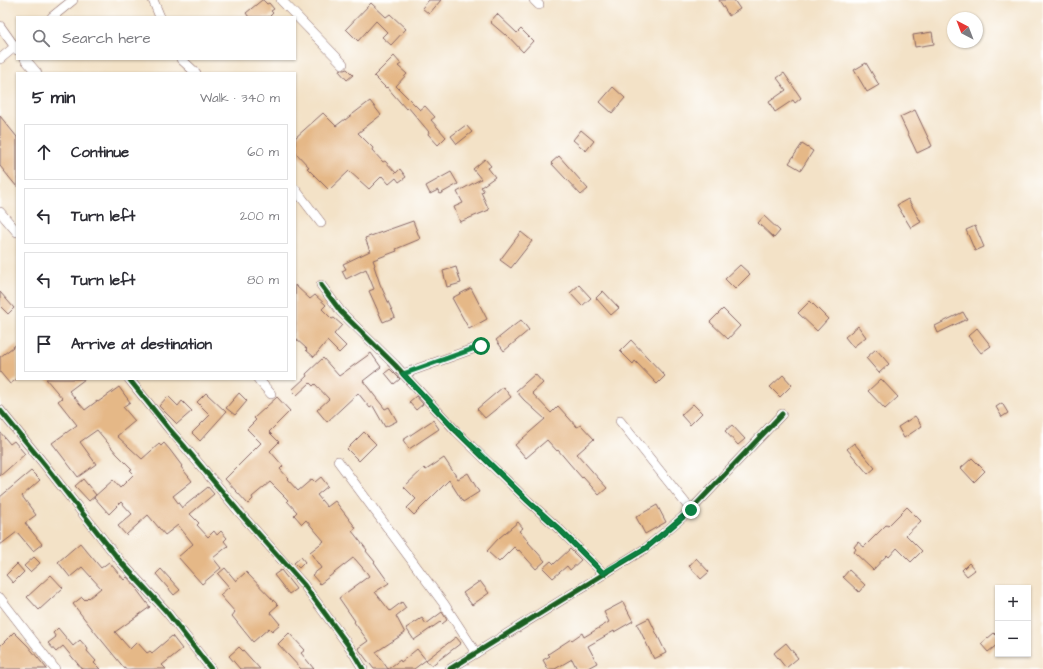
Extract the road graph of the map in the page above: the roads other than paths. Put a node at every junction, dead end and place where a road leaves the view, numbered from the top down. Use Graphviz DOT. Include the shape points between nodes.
graph roads {
  1 [pos="73,0"];
  2 [pos="153,0"];
  3 [pos="281,0"];
  4 [pos="53,16"];
  5 [pos="160,16"];
  6 [pos="0,26"];
  7 [pos="16,48"];
  8 [pos="0,59"];
  9 [pos="26,60"];
  10 [pos="182,60"];
  11 [pos="343,64"];
  12 [pos="36,72"];
  13 [pos="195,72"];
  14 [pos="296,190"];
  15 [pos="0,212"];
  16 [pos="321,223"];
  17 [pos="16,231"];
  18 [pos="320,285"];
  19 [pos="481,346"];
  20 [pos="403,374"];
  21 [pos="130,380"];
  22 [pos="259,380"];
  23 [pos="271,394"];
  24 [pos="0,410"];
  25 [pos="782,414"];
  26 [pos="620,421"];
  27 [pos="338,461"];
  28 [pos="691,510"];
  29 [pos="603,573"];
  30 [pos="0,598"];
  31 [pos="476,653"];
  32 [pos="55,669"];
  33 [pos="211,669"];
  34 [pos="362,669"];
  35 [pos="450,669"];
  1 -- 4 [label="street"];
  2 -- 5 [label="street"];
  3 -- 11 [label="street"];
  6 -- 7 [label="street"];
  7 -- 8 [label="street"];
  9 -- 12 [label="street"];
  10 -- 13 [label="street"];
  14 -- 16 [label="street"];
  15 -- 17 [label="street"];
  18 -- 20 [label="street" via="341,312"];
  19 -- 20 [label="street"];
  20 -- 29 [label="street" via="456,430"];
  21 -- 34 [label="street" via="240,513 304,585 352,649"];
  22 -- 23 [label="street"];
  24 -- 33 [label="street" via="120,561 166,611"];
  25 -- 28 [label="street"];
  26 -- 28 [label="street"];
  27 -- 31 [label="street" via="444,604"];
  28 -- 29 [label="street" via="646,548"];
  29 -- 31 [label="street"];
  30 -- 32 [label="street"];
  31 -- 35 [label="street"];
}
